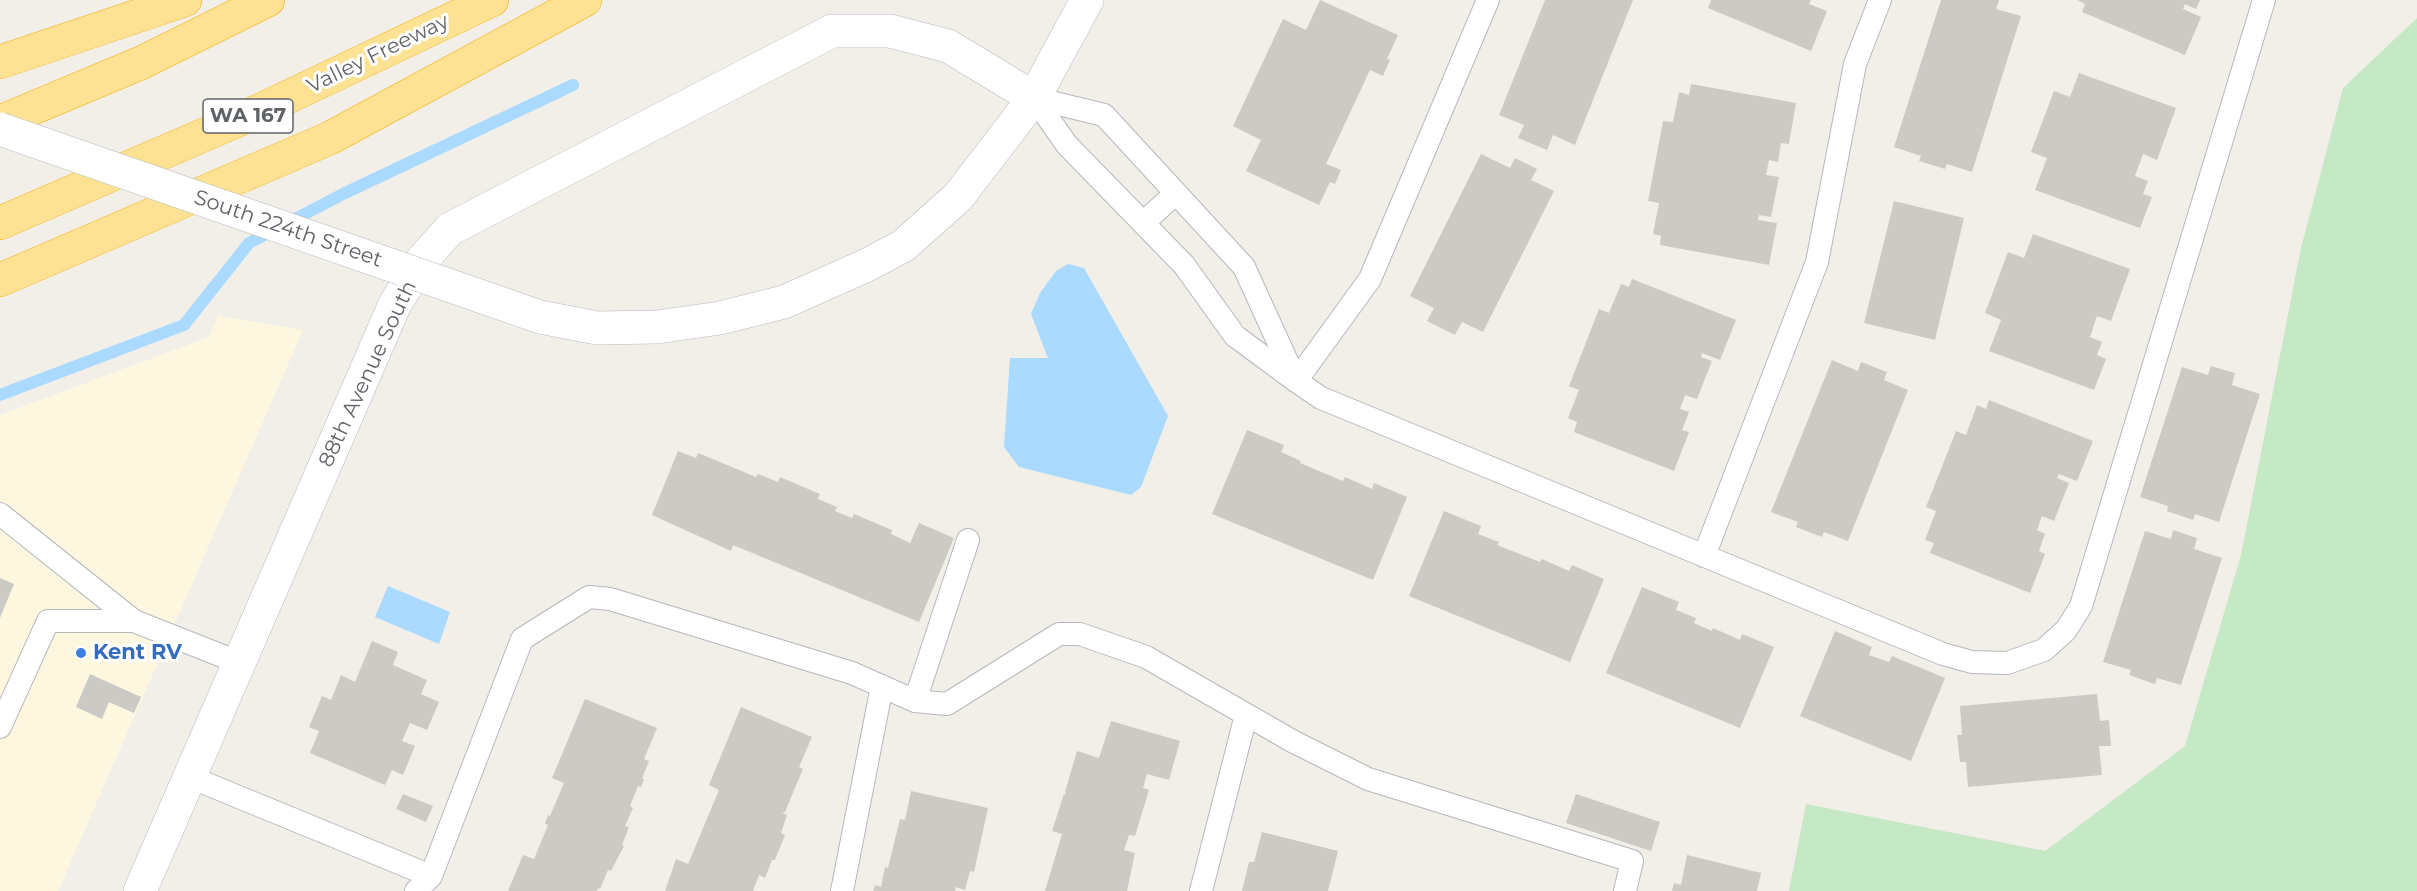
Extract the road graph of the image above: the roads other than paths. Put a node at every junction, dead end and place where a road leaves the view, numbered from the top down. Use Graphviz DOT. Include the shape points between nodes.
graph roads {
  1 [pos="186,0"];
  2 [pos="268,0"];
  3 [pos="492,0"];
  4 [pos="585,0"];
  5 [pos="1087,0"];
  6 [pos="1488,0"];
  7 [pos="1880,0"];
  8 [pos="2264,0"];
  9 [pos="0,62"];
  10 [pos="1034,98"];
  11 [pos="0,122"];
  12 [pos="0,129"];
  13 [pos="1176,193"];
  14 [pos="0,223"];
  15 [pos="1143,223"];
  16 [pos="0,280"];
  17 [pos="1296,381"];
  18 [pos="0,514"];
  19 [pos="968,540"];
  20 [pos="1704,556"];
  21 [pos="134,621"];
  22 [pos="240,663"];
  23 [pos="882,686"];
  24 [pos="915,701"];
  25 [pos="1246,715"];
  26 [pos="0,727"];
  27 [pos="190,777"];
  28 [pos="424,884"];
  29 [pos="140,891"];
  30 [pos="842,891"];
  31 [pos="1201,891"];
  32 [pos="1625,891"];
  1 -- 9 [label="highway"];
  2 -- 11 [label="highway" via="143,62"];
  3 -- 14 [label="highway, Valley Freeway / WA 167" via="250,116"];
  4 -- 16 [label="highway" via="330,138"];
  5 -- 10 [label="street, South 224th Street"];
  6 -- 17 [label="lane" via="1370,279"];
  7 -- 20 [label="lane" via="1855,64 1817,261"];
  8 -- 20 [label="lane" via="2081,606 2066,630 2044,650 2007,663 1972,662 1943,654"];
  10 -- 12 [label="street, South 224th Street, bridge" via="958,197 903,246 784,302 720,318 657,327 597,327 540,317"];
  10 -- 13 [label="lane" via="1104,115"];
  10 -- 15 [label="lane" via="1067,144"];
  10 -- 22 [label="street, 88th Avenue South" via="948,45 890,31 832,31 450,230 423,259 396,304"];
  13 -- 15 [label="lane"];
  13 -- 17 [label="lane" via="1244,267"];
  15 -- 17 [label="lane" via="1184,265 1235,336"];
  17 -- 20 [label="lane" via="1321,398"];
  18 -- 21 [label="lane"];
  19 -- 24 [label="lane"];
  21 -- 22 [label="lane"];
  21 -- 26 [label="lane" via="48,621"];
  22 -- 27 [label="street, 88th Avenue South"];
  23 -- 24 [label="lane"];
  23 -- 28 [label="lane" via="852,673 621,602 589,597 522,639"];
  23 -- 30 [label="lane"];
  24 -- 25 [label="lane" via="947,704 1059,634 1080,634 1146,657"];
  25 -- 31 [label="lane"];
  25 -- 32 [label="lane" via="1368,778 1632,861"];
  27 -- 28 [label="lane"];
  27 -- 29 [label="street, 88th Avenue South"];
}
